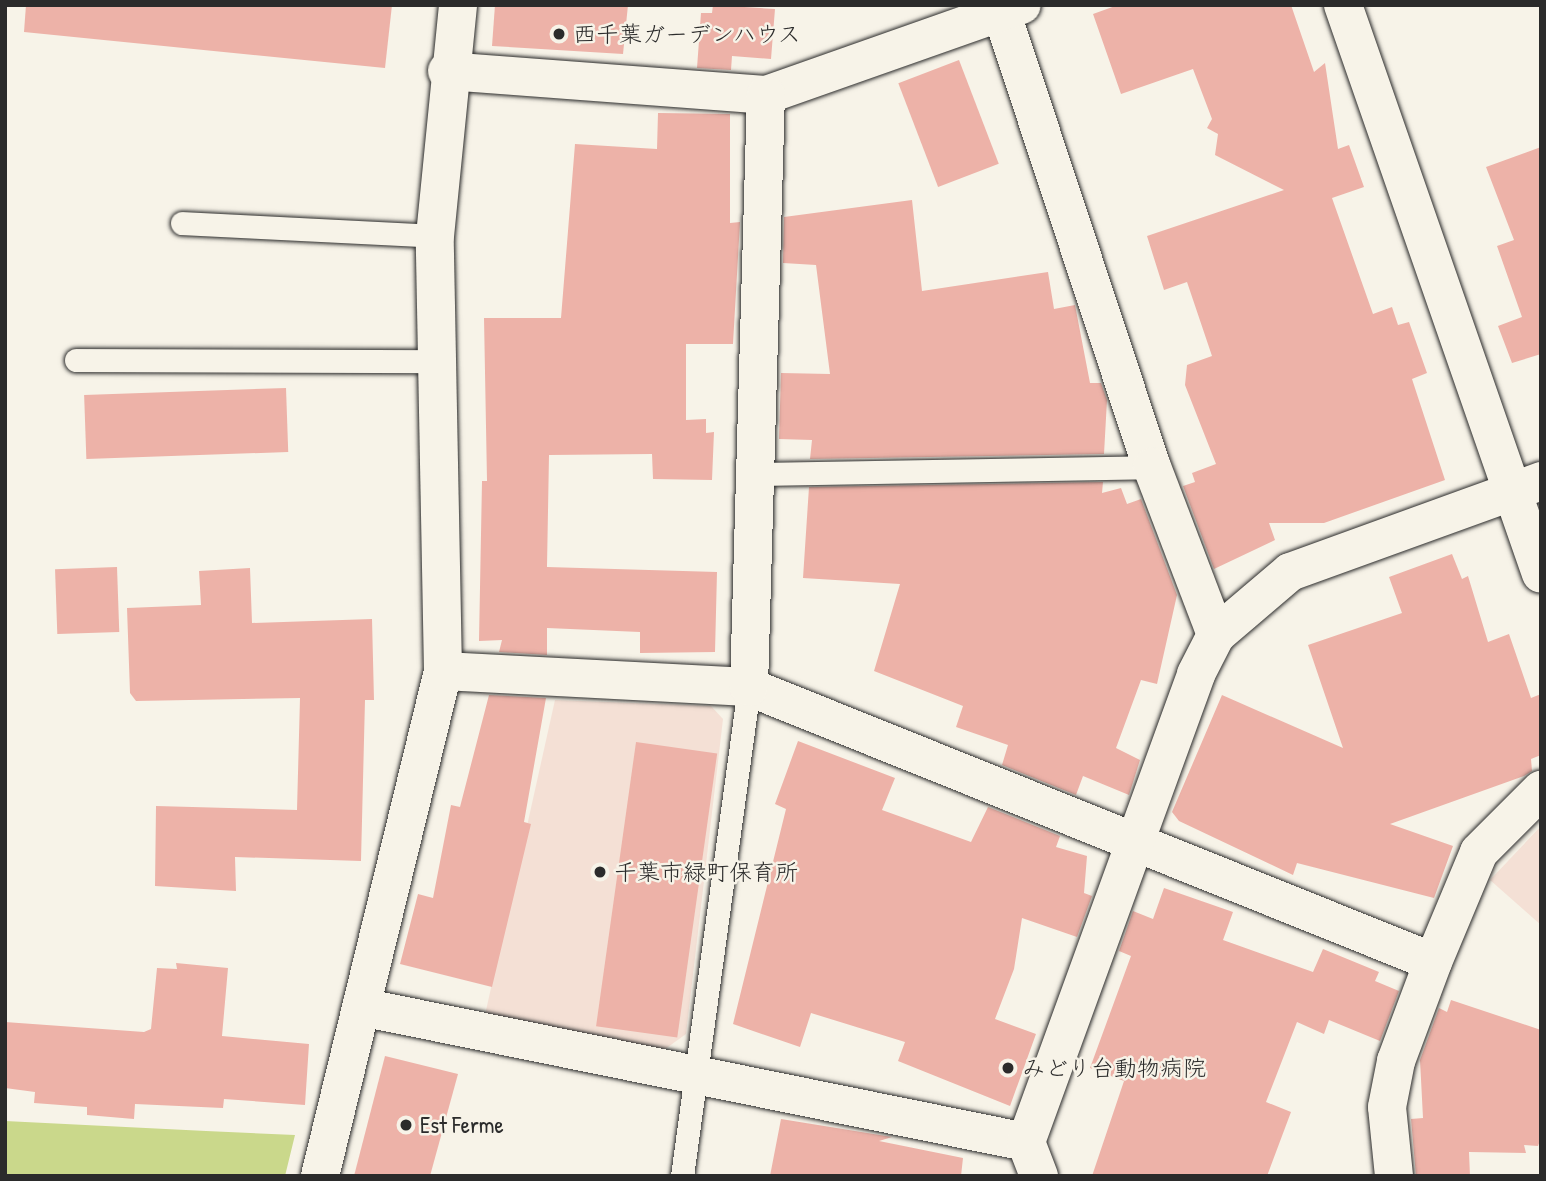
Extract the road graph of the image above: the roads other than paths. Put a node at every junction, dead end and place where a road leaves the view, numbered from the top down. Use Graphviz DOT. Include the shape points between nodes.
graph roads {
  1 [pos="458,5"];
  2 [pos="1343,5"];
  3 [pos="1007,8"];
  4 [pos="447,71"];
  5 [pos="766,95"];
  6 [pos="182,223"];
  7 [pos="435,236"];
  8 [pos="76,360"];
  9 [pos="439,361"];
  10 [pos="1153,467"];
  11 [pos="756,474"];
  12 [pos="1526,486"];
  13 [pos="1541,574"];
  14 [pos="1216,635"];
  15 [pos="443,671"];
  16 [pos="749,687"];
  17 [pos="1541,790"];
  18 [pos="1136,842"];
  19 [pos="1433,962"];
  20 [pos="361,1007"];
  21 [pos="696,1078"];
  22 [pos="1032,1159"];
  23 [pos="320,1176"];
  24 [pos="682,1176"];
  25 [pos="1394,1176"];
  1 -- 4 [label="street"];
  2 -- 12 [label="street"];
  3 -- 5 [label="street"];
  3 -- 10 [label="street"];
  4 -- 5 [label="street"];
  4 -- 7 [label="street"];
  5 -- 11 [label="street"];
  6 -- 7 [label="lane"];
  7 -- 9 [label="street"];
  8 -- 9 [label="lane"];
  9 -- 15 [label="street"];
  10 -- 11 [label="lane"];
  10 -- 14 [label="street"];
  11 -- 16 [label="street"];
  12 -- 13 [label="street"];
  12 -- 14 [label="street" via="1290,572"];
  14 -- 18 [label="street"];
  15 -- 16 [label="street"];
  15 -- 20 [label="street"];
  16 -- 18 [label="street"];
  16 -- 21 [label="lane"];
  17 -- 19 [label="street" via="1479,852"];
  18 -- 19 [label="street"];
  18 -- 22 [label="street"];
  19 -- 25 [label="street" via="1396,1061 1387,1107"];
  20 -- 21 [label="street"];
  20 -- 23 [label="street"];
  21 -- 22 [label="street"];
  21 -- 24 [label="lane"];
}
